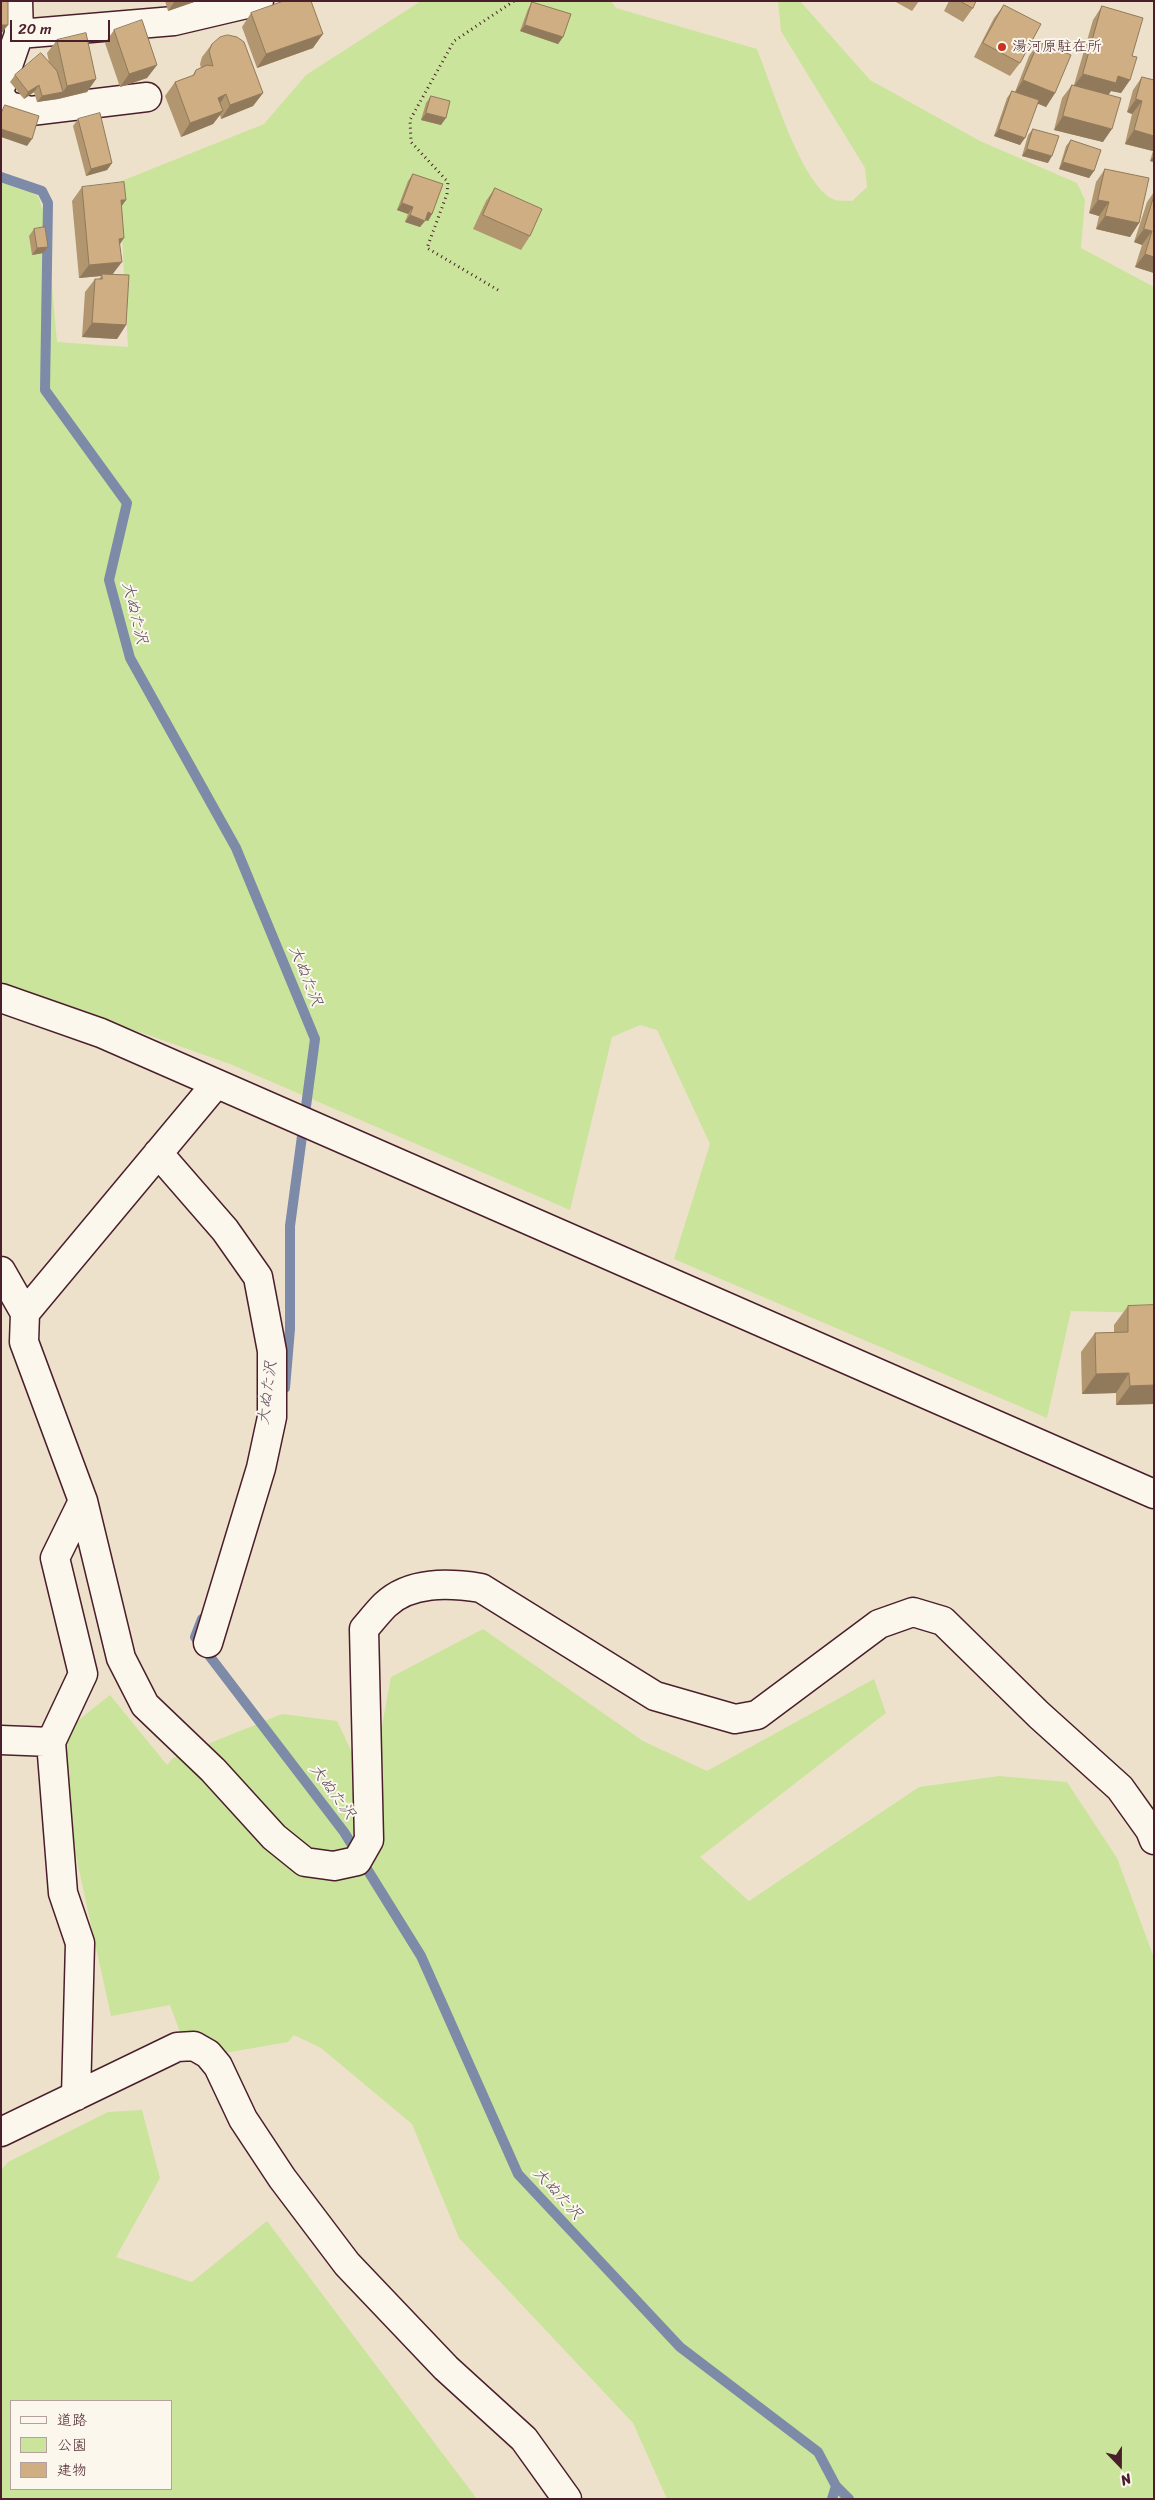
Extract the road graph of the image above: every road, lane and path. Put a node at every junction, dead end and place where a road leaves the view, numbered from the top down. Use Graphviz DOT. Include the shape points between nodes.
graph roads {
  1 [pos="18,1"];
  2 [pos="259,1"];
  3 [pos="514,1"];
  4 [pos="19,34"];
  5 [pos="1,86"];
  6 [pos="1,97"];
  7 [pos="147,97"];
  8 [pos="498,290"];
  9 [pos="1,998"];
  10 [pos="216,1084"];
  11 [pos="158,1153"];
  12 [pos="1,1271"];
  13 [pos="25,1312"];
  14 [pos="1154,1494"];
  15 [pos="83,1501"];
  16 [pos="208,1644"];
  17 [pos="1,1740"];
  18 [pos="51,1742"];
  19 [pos="1154,1840"];
  20 [pos="76,2096"];
  21 [pos="1,2132"];
  22 [pos="567,2499"];
  1 -- 4 [label="street"];
  2 -- 4 [label="street" via="174,21"];
  3 -- 8 [label="path" via="454,41 410,120 411,142 448,182 447,194 427,248"];
  4 -- 5 [label="street"];
  6 -- 7 [label="street" via="8,106 31,111"];
  9 -- 10 [label="street" via="101,1033"];
  10 -- 11 [label="street"];
  10 -- 14 [label="street"];
  11 -- 13 [label="street"];
  11 -- 16 [label="street" via="225,1230 258,1277 272,1351 272,1417 261,1468"];
  12 -- 13 [label="street"];
  13 -- 15 [label="street" via="24,1342"];
  15 -- 18 [label="street" via="55,1558 83,1674"];
  15 -- 19 [label="street" via="121,1658 145,1705 213,1770 274,1837 305,1862 334,1866 357,1861 369,1840 364,1629 386,1604 408,1590 448,1583 481,1588 655,1696 735,1719 757,1715 879,1624 913,1612 943,1621 1120,1788"];
  17 -- 18 [label="street"];
  18 -- 20 [label="street" via="63,1894 80,1943"];
  20 -- 21 [label="street"];
  20 -- 22 [label="street" via="177,2047 194,2046 208,2054 218,2066 243,2119 282,2178 347,2264 446,2368 524,2439"];
}
